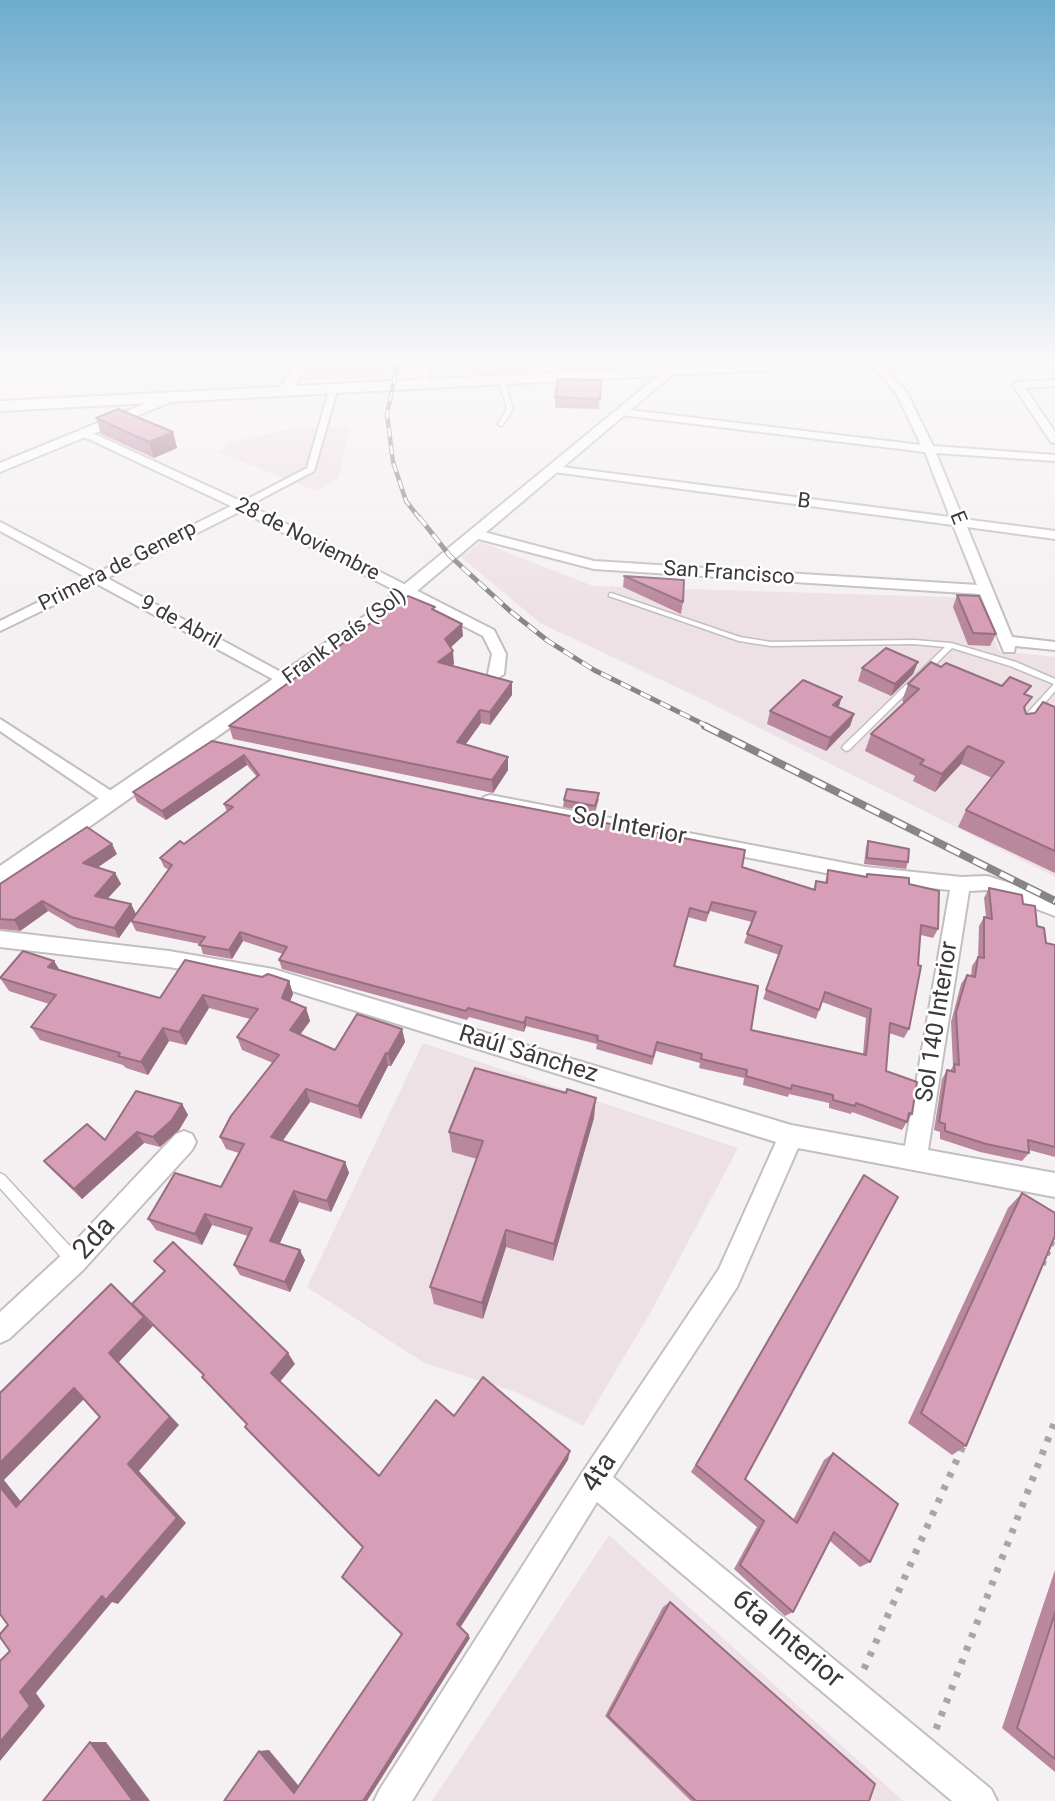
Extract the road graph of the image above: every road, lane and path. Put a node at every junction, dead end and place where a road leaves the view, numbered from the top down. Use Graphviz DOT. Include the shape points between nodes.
graph roads {
  1 [pos="65,441"];
  2 [pos="101,441"];
  3 [pos="319,441"];
  4 [pos="587,441"];
  5 [pos="863,441"];
  6 [pos="925,441"];
  7 [pos="929,449"];
  8 [pos="1055,458"];
  9 [pos="0,468"];
  10 [pos="554,469"];
  11 [pos="241,506"];
  12 [pos="959,522"];
  13 [pos="0,526"];
  14 [pos="476,534"];
  15 [pos="1055,535"];
  16 [pos="97,578"];
  17 [pos="985,590"];
  18 [pos="408,592"];
  19 [pos="611,596"];
  20 [pos="0,627"];
  21 [pos="951,645"];
  22 [pos="1007,645"];
  23 [pos="1055,646"];
  24 [pos="1013,664"];
  25 [pos="496,674"];
  26 [pos="285,680"];
  27 [pos="1055,684"];
  28 [pos="0,724"];
  29 [pos="1021,726"];
  30 [pos="202,740"];
  31 [pos="227,745"];
  32 [pos="846,748"];
  33 [pos="478,799"];
  34 [pos="113,800"];
  35 [pos="0,878"];
  36 [pos="961,884"];
  37 [pos="1055,909"];
  38 [pos="0,939"];
  39 [pos="791,1136"];
  40 [pos="184,1142"];
  41 [pos="915,1159"];
  42 [pos="0,1179"];
  43 [pos="1055,1185"];
  44 [pos="1055,1237"];
  45 [pos="75,1261"];
  46 [pos="1038,1276"];
  47 [pos="0,1330"];
  48 [pos="1055,1422"];
  49 [pos="965,1441"];
  50 [pos="594,1480"];
  51 [pos="853,1695"];
  52 [pos="926,1756"];
  53 [pos="393,1801"];
  54 [pos="979,1801"];
  1 -- 9 [label="street"];
  2 -- 11 [label="street, 28 de Noviembre"];
  3 -- 11 [label="street, Primera de Generp" via="311,469"];
  4 -- 10 [label="street, Frank País (Sol)"];
  5 -- 7 [label="street"];
  6 -- 7 [label="street, E"];
  7 -- 8 [label="street"];
  7 -- 12 [label="street, E"];
  10 -- 12 [label="street, B"];
  10 -- 14 [label="street, Frank País (Sol)"];
  11 -- 16 [label="street, Primera de Generp"];
  11 -- 18 [label="street, 28 de Noviembre"];
  12 -- 15 [label="street, B"];
  12 -- 17 [label="street, E"];
  13 -- 16 [label="street, 9 de Abril"];
  14 -- 17 [label="street, San Francisco" via="594,565"];
  14 -- 18 [label="street, Frank País (Sol)"];
  16 -- 20 [label="street, Primera de Generp"];
  16 -- 26 [label="street, 9 de Abril"];
  17 -- 22 [label="street, E"];
  18 -- 25 [label="street, 28 de Noviembre" via="489,633 499,654"];
  18 -- 26 [label="street, Frank País (Sol)"];
  19 -- 21 [label="lane" via="712,631 771,644"];
  21 -- 24 [label="lane"];
  21 -- 32 [label="lane"];
  22 -- 23 [label="street"];
  22 -- 24 [label="lane"];
  24 -- 27 [label="lane"];
  26 -- 30 [label="street, Frank País (Sol)"];
  27 -- 29 [label="lane"];
  28 -- 34 [label="street"];
  30 -- 31 [label="street"];
  30 -- 34 [label="street, Frank País (Sol)"];
  33 -- 36 [label="street, Sol Interior" via="866,874"];
  34 -- 35 [label="street, Frank País (Sol)"];
  36 -- 37 [label="street, Sol Interior" via="987,883"];
  36 -- 41 [label="street, Sol 140 Interior"];
  38 -- 39 [label="street, Raúl Sánchez" via="169,958 273,977"];
  39 -- 41 [label="street, Raúl Sánchez"];
  39 -- 50 [label="street, 4ta" via="728,1278"];
  40 -- 45 [label="street, 2da"];
  41 -- 43 [label="street, Raúl Sánchez"];
  42 -- 45 [label="lane"];
  44 -- 46 [label="path"];
  45 -- 47 [label="street, 2da"];
  48 -- 52 [label="path"];
  49 -- 51 [label="path"];
  50 -- 51 [label="street, 6ta Interior"];
  50 -- 53 [label="street, 4ta"];
  51 -- 52 [label="street, 6ta Interior"];
  52 -- 54 [label="street, 6ta Interior"];
}
